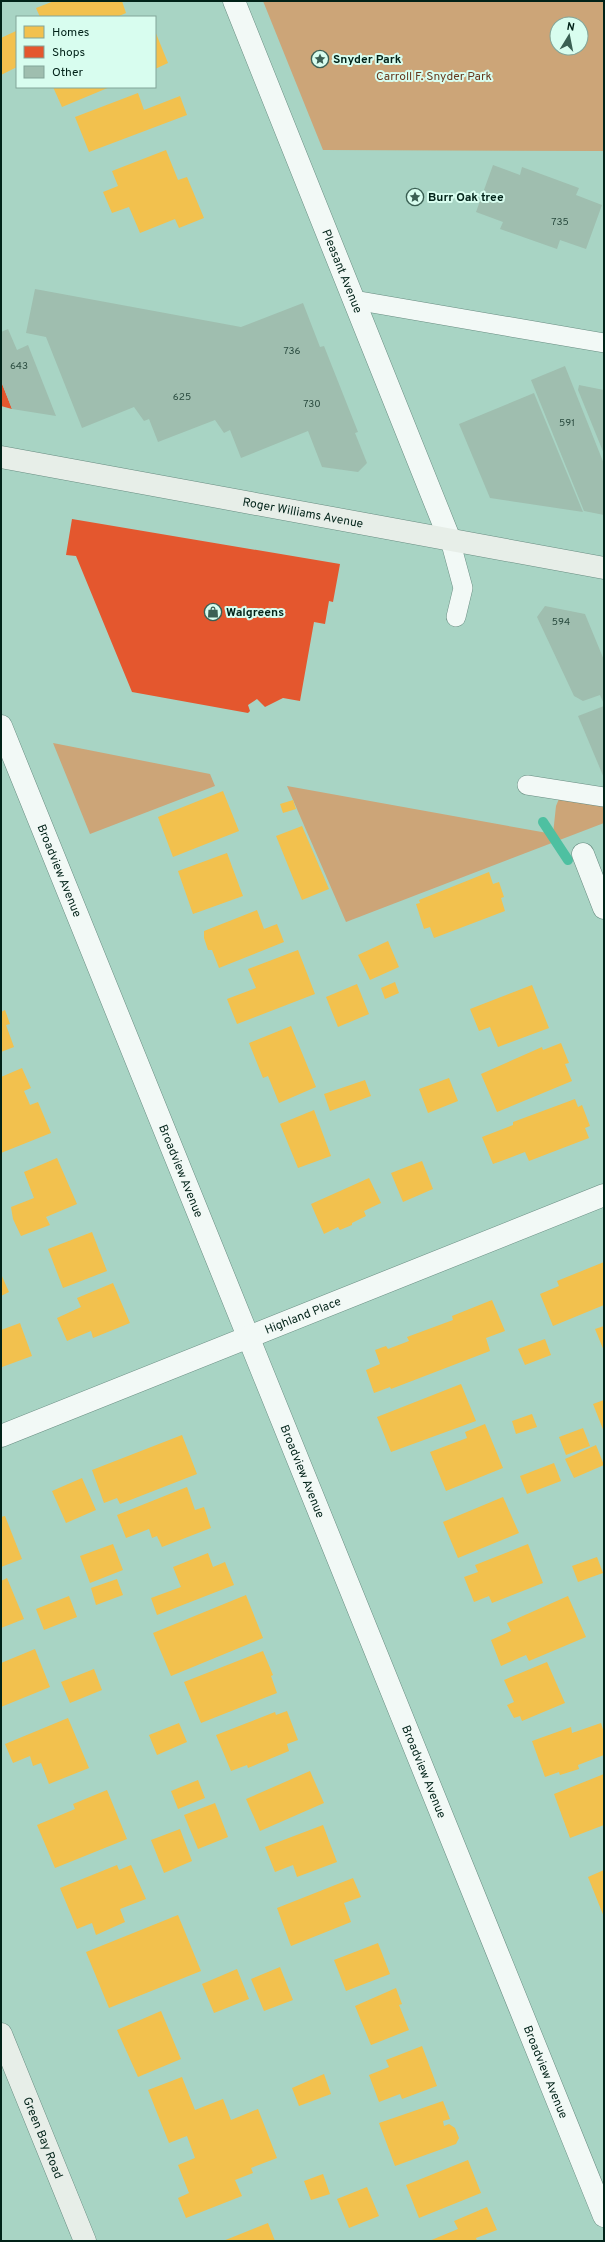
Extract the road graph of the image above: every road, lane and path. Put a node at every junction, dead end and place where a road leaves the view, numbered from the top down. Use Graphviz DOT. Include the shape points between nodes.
graph roads {
  1 [pos="234,1"];
  2 [pos="354,300"];
  3 [pos="604,343"];
  4 [pos="1,457"];
  5 [pos="450,540"];
  6 [pos="604,568"];
  7 [pos="456,617"];
  8 [pos="1,726"];
  9 [pos="527,785"];
  10 [pos="604,797"];
  11 [pos="583,854"];
  12 [pos="604,908"];
  13 [pos="604,1195"];
  14 [pos="248,1338"];
  15 [pos="1,1436"];
  16 [pos="1,2034"];
  17 [pos="604,2216"];
  18 [pos="85,2241"];
  1 -- 2 [label="street, Pleasant Avenue"];
  2 -- 3 [label="lane"];
  2 -- 5 [label="street, Pleasant Avenue"];
  4 -- 5 [label="street, Roger Williams Avenue"];
  5 -- 6 [label="street, Roger Williams Avenue"];
  5 -- 7 [label="lane" via="463,588"];
  8 -- 14 [label="street, Broadview Avenue"];
  9 -- 10 [label="lane"];
  11 -- 12 [label="street"];
  13 -- 14 [label="street, Highland Place"];
  14 -- 15 [label="street, Highland Place"];
  14 -- 17 [label="street, Broadview Avenue"];
  16 -- 18 [label="street, Green Bay Road"];
}
